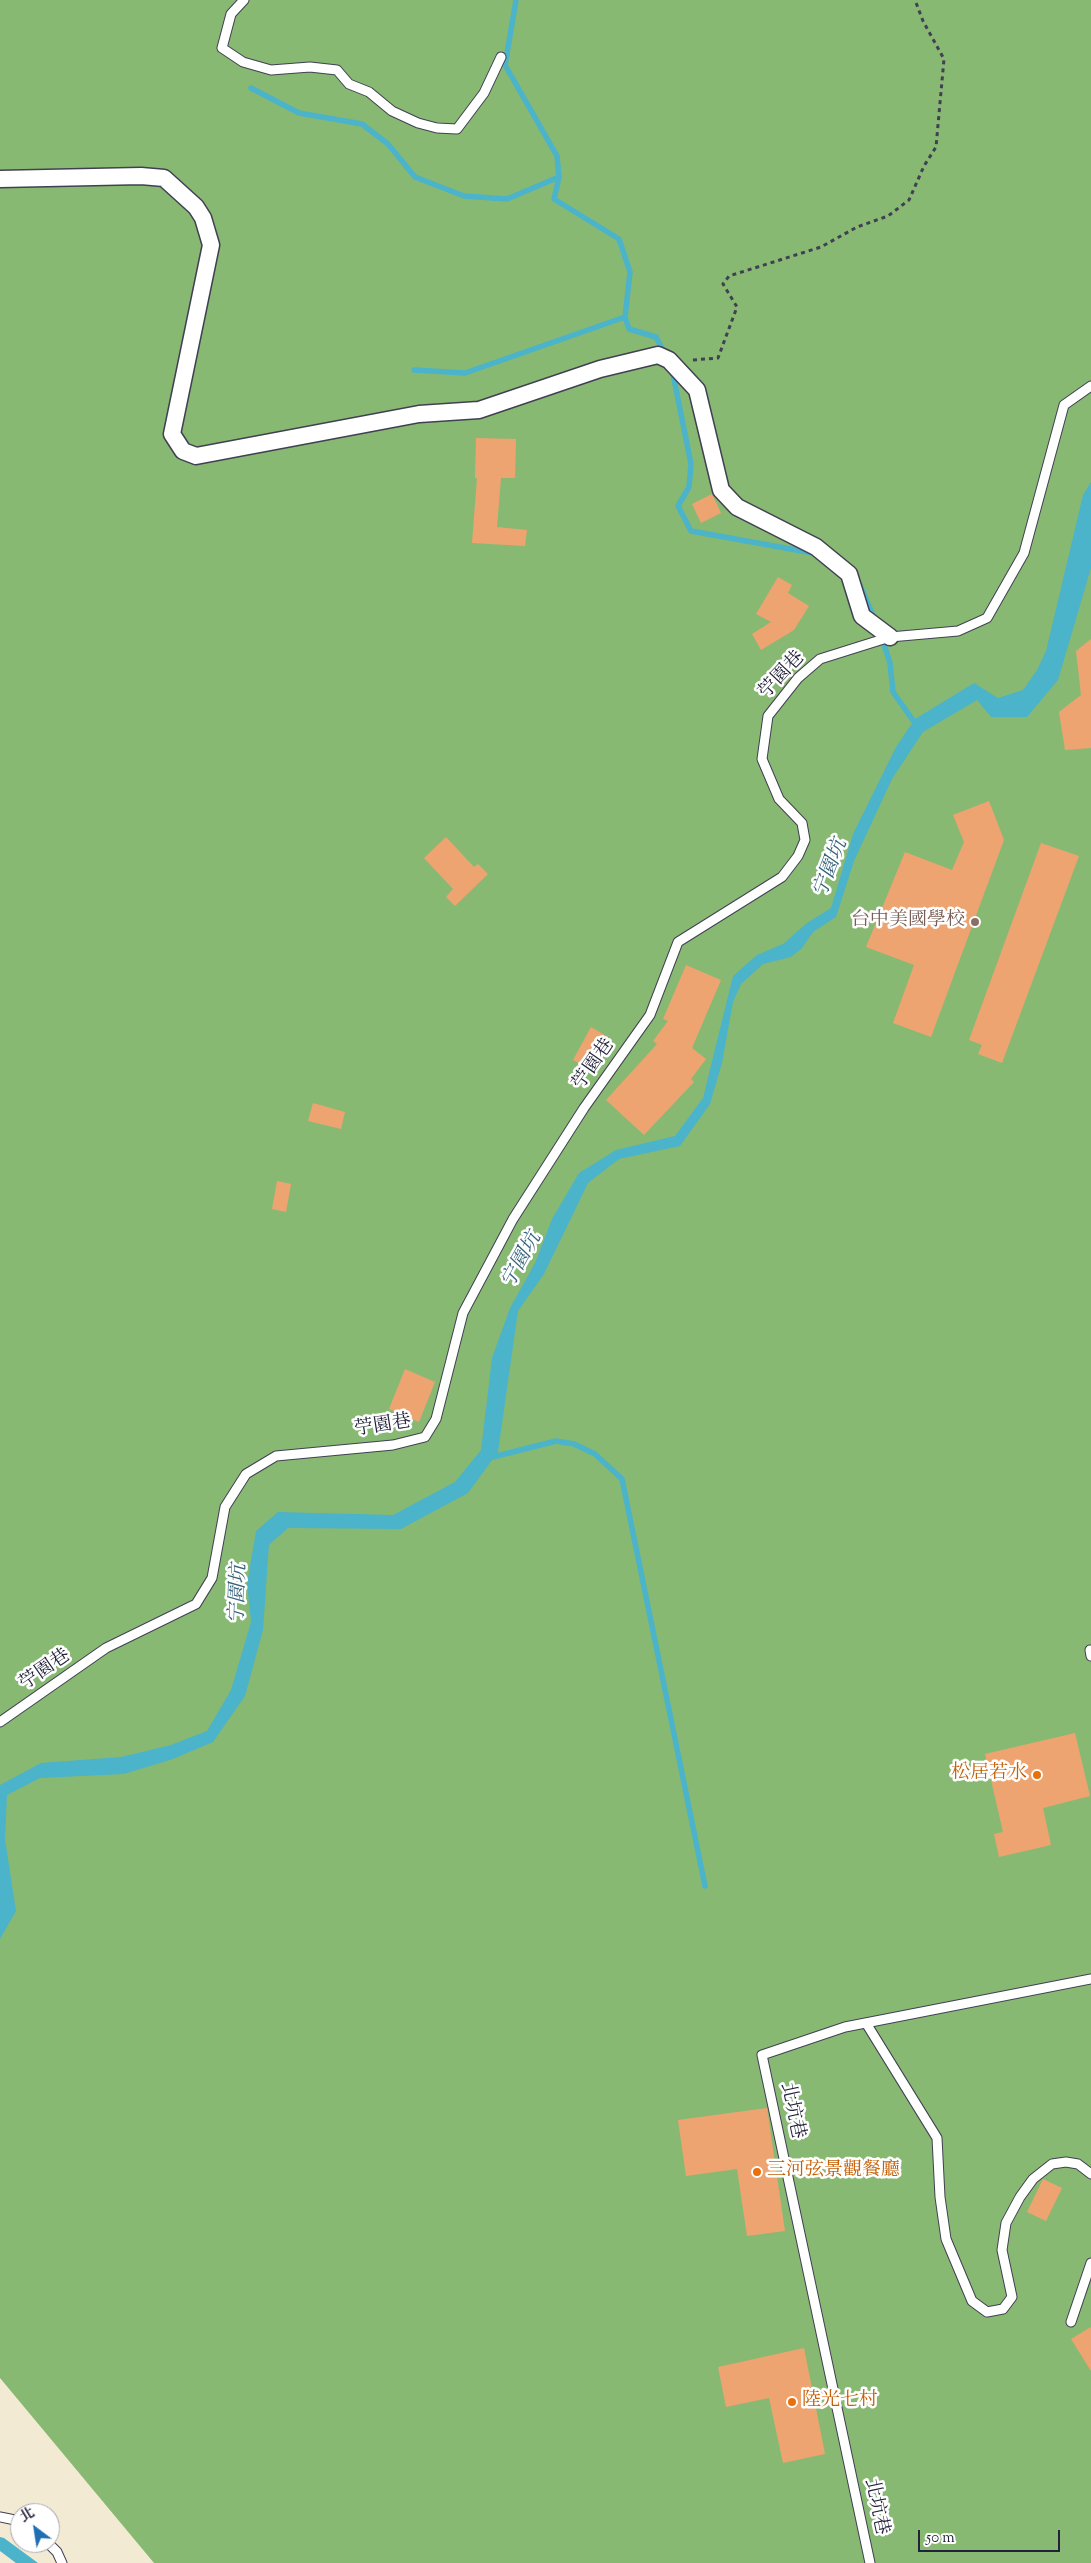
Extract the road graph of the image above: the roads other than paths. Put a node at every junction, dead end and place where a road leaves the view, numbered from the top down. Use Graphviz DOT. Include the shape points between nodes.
graph roads {
  1 [pos="244,0"];
  2 [pos="501,57"];
  3 [pos="0,179"];
  4 [pos="1091,386"];
  5 [pos="890,637"];
  6 [pos="0,1722"];
  7 [pos="1091,1979"];
  8 [pos="866,2023"];
  9 [pos="1091,2174"];
  10 [pos="1091,2263"];
  11 [pos="1071,2322"];
  12 [pos="870,2563"];
  1 -- 2 [label="lane" via="231,14 222,48 243,62 271,70 310,67 337,70 349,84 369,92 392,111 437,128 457,129 484,93"];
  3 -- 5 [label="street" via="164,178 196,207 211,244 172,434 183,451 196,456 419,414 478,410 600,369 658,355 669,360 697,390 721,490 737,507 816,547 848,574 862,616"];
  4 -- 5 [label="lane, 苧園巷" via="1064,405 1024,554 986,618 958,631"];
  5 -- 6 [label="lane, 苧園巷" via="820,659 798,678 768,716 762,759 779,799 802,823 805,840 798,856 782,877 678,942 650,1015 584,1108 513,1219 463,1313 436,1419 425,1437 393,1445 276,1456 246,1474 225,1507 212,1578 196,1604 106,1648"];
  7 -- 8 [label="lane, 北坑巷"];
  8 -- 9 [label="lane" via="937,2138 946,2239 972,2301 987,2312 1003,2309 1012,2298 1002,2250 1006,2223 1020,2196 1052,2164 1078,2164"];
  8 -- 12 [label="lane, 北坑巷" via="762,2055"];
  10 -- 11 [label="lane"];
}
